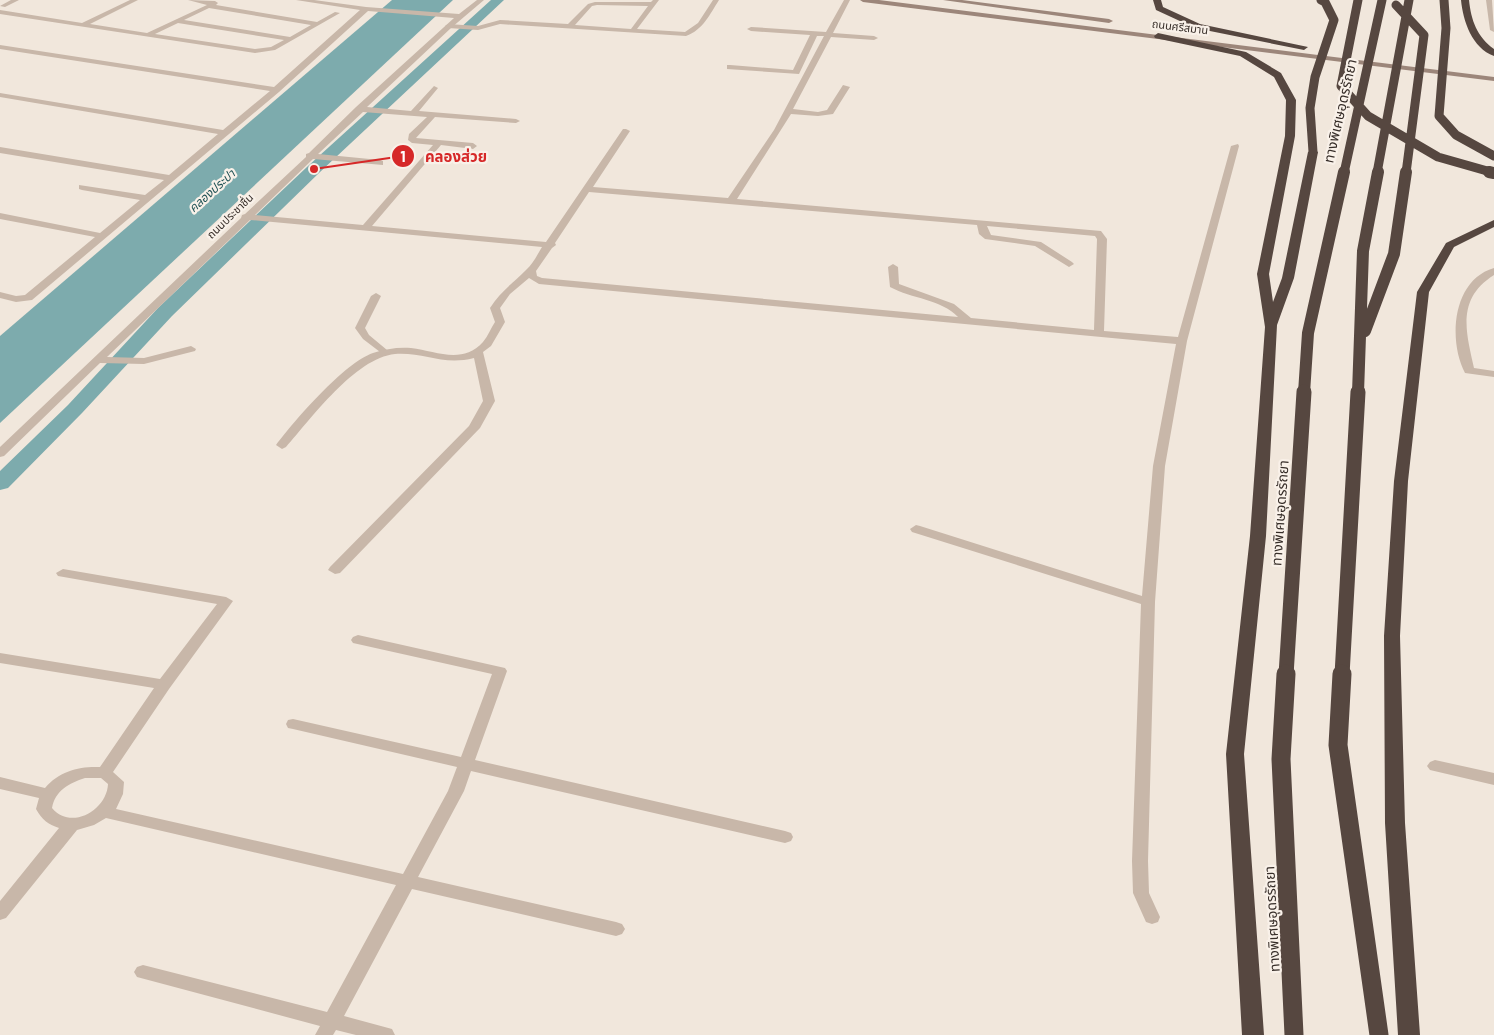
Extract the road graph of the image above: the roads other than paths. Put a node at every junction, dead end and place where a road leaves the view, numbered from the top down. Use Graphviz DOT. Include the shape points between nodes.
graph roads {
  1 [pos="16,0"];
  2 [pos="135,0"];
  3 [pos="191,0"];
  4 [pos="221,0"];
  5 [pos="299,0"];
  6 [pos="481,0"];
  7 [pos="716,0"];
  8 [pos="847,0"];
  9 [pos="863,0"];
  10 [pos="946,0"];
  11 [pos="1157,0"];
  12 [pos="1321,0"];
  13 [pos="1358,0"];
  14 [pos="1382,0"];
  15 [pos="1444,0"];
  16 [pos="1465,0"];
  17 [pos="1489,0"];
  18 [pos="655,2"];
  19 [pos="1403,2"];
  20 [pos="211,5"];
  21 [pos="2,9"];
  22 [pos="366,9"];
  23 [pos="337,13"];
  24 [pos="458,16"];
  25 [pos="177,21"];
  26 [pos="1122,23"];
  27 [pos="84,24"];
  28 [pos="318,24"];
  29 [pos="448,26"];
  30 [pos="570,26"];
  31 [pos="750,29"];
  32 [pos="1170,29"];
  33 [pos="633,30"];
  34 [pos="1494,30"];
  35 [pos="1159,32"];
  36 [pos="1189,32"];
  37 [pos="149,34"];
  38 [pos="814,34"];
  39 [pos="829,35"];
  40 [pos="874,38"];
  41 [pos="291,39"];
  42 [pos="0,47"];
  43 [pos="1304,47"];
  44 [pos="1494,53"];
  45 [pos="1379,61"];
  46 [pos="1409,65"];
  47 [pos="730,67"];
  48 [pos="1494,72"];
  49 [pos="1494,79"];
  50 [pos="846,87"];
  51 [pos="434,88"];
  52 [pos="276,90"];
  53 [pos="0,95"];
  54 [pos="364,109"];
  55 [pos="788,111"];
  56 [pos="413,113"];
  57 [pos="433,115"];
  58 [pos="516,121"];
  59 [pos="626,131"];
  60 [pos="224,133"];
  61 [pos="439,143"];
  62 [pos="473,146"];
  63 [pos="1236,146"];
  64 [pos="0,150"];
  65 [pos="309,156"];
  66 [pos="1494,156"];
  67 [pos="380,163"];
  68 [pos="1494,173"];
  69 [pos="170,178"];
  70 [pos="82,187"];
  71 [pos="589,188"];
  72 [pos="147,198"];
  73 [pos="731,201"];
  74 [pos="0,216"];
  75 [pos="245,217"];
  76 [pos="981,222"];
  77 [pos="1494,223"];
  78 [pos="365,228"];
  79 [pos="102,236"];
  80 [pos="550,245"];
  81 [pos="1069,264"];
  82 [pos="894,267"];
  83 [pos="531,271"];
  84 [pos="1492,273"];
  85 [pos="0,295"];
  86 [pos="376,296"];
  87 [pos="968,321"];
  88 [pos="1271,327"];
  89 [pos="1099,333"];
  90 [pos="1182,341"];
  91 [pos="1361,342"];
  92 [pos="191,349"];
  93 [pos="384,352"];
  94 [pos="478,352"];
  95 [pos="98,360"];
  96 [pos="1494,374"];
  97 [pos="282,445"];
  98 [pos="0,452"];
  99 [pos="916,528"];
  100 [pos="335,570"];
  101 [pos="63,573"];
  102 [pos="1148,602"];
  103 [pos="358,640"];
  104 [pos="0,658"];
  105 [pos="164,685"];
  106 [pos="293,724"];
  107 [pos="466,763"];
  108 [pos="1435,766"];
  109 [pos="104,773"];
  110 [pos="1494,779"];
  111 [pos="0,783"];
  112 [pos="48,794"];
  113 [pos="104,812"];
  114 [pos="72,824"];
  115 [pos="785,836"];
  116 [pos="408,881"];
  117 [pos="0,912"];
  118 [pos="1152,918"];
  119 [pos="616,929"];
  120 [pos="143,972"];
  121 [pos="328,1028"];
  122 [pos="386,1035"];
  123 [pos="1253,1035"];
  124 [pos="1294,1035"];
  125 [pos="1379,1035"];
  126 [pos="1409,1035"];
  1 -- 21 [label="lane"];
  2 -- 27 [label="lane"];
  3 -- 20 [label="lane"];
  4 -- 20 [label="lane"];
  5 -- 22 [label="street"];
  6 -- 24 [label="street, ถนนประชาชื่น"];
  7 -- 33 [label="lane" via="692,32 677,34"];
  8 -- 39 [label="street"];
  9 -- 35 [label="main road, ถนนศรีสมาน"];
  10 -- 26 [label="main road"];
  11 -- 43 [label="highway" via="1159,8 1198,26"];
  12 -- 88 [label="highway, bridge" via="1334,20 1310,108 1313,152 1288,278"];
  13 -- 68 [label="highway, bridge" via="1341,86 1368,116 1438,157"];
  14 -- 19 [label="highway"];
  14 -- 124 [label="highway, ทางพิเศษอุดรรัถยา, bridge" via="1308,333 1281,759"];
  15 -- 66 [label="highway, bridge" via="1446,28 1438,116 1445,127 1464,142"];
  16 -- 44 [label="highway" via="1475,38"];
  17 -- 34 [label="street"];
  18 -- 30 [label="lane" via="597,3 590,5"];
  18 -- 33 [label="lane"];
  19 -- 91 [label="highway, bridge" via="1363,251"];
  19 -- 91 [label="highway, bridge" via="1424,35 1419,85 1394,254"];
  20 -- 25 [label="lane"];
  20 -- 28 [label="lane"];
  21 -- 27 [label="lane"];
  22 -- 24 [label="street"];
  22 -- 52 [label="street"];
  23 -- 28 [label="lane"];
  24 -- 29 [label="street, ถนนประชาชื่น"];
  25 -- 37 [label="lane"];
  25 -- 41 [label="lane"];
  27 -- 37 [label="lane"];
  28 -- 41 [label="lane"];
  29 -- 30 [label="lane" via="484,28 500,22"];
  29 -- 54 [label="street, ถนนประชาชื่น"];
  30 -- 33 [label="lane"];
  31 -- 38 [label="street"];
  32 -- 35 [label="main road, ถนนศรีสมาน"];
  35 -- 45 [label="main road, ถนนศรีสมาน"];
  35 -- 88 [label="highway" via="1243,54 1278,75 1291,100 1290,136 1264,274"];
  36 -- 43 [label="main road, ถนนศรีสมาน"];
  37 -- 41 [label="lane" via="254,51 273,49"];
  38 -- 39 [label="street"];
  38 -- 47 [label="street" via="796,72"];
  39 -- 40 [label="street"];
  39 -- 55 [label="street"];
  42 -- 52 [label="street"];
  43 -- 45 [label="main road, ถนนศรีสมาน"];
  45 -- 46 [label="main road, ถนนศรีสมาน"];
  46 -- 48 [label="main road, ถนนศรีสมาน"];
  46 -- 49 [label="main road, ถนนศรีสมาน"];
  50 -- 55 [label="street" via="830,112"];
  51 -- 56 [label="street"];
  52 -- 60 [label="street"];
  53 -- 60 [label="street"];
  54 -- 56 [label="street"];
  54 -- 65 [label="street, ถนนประชาชื่น"];
  55 -- 73 [label="street"];
  56 -- 57 [label="street"];
  57 -- 58 [label="street"];
  57 -- 61 [label="street" via="411,138 416,142"];
  59 -- 71 [label="street"];
  60 -- 69 [label="street"];
  61 -- 62 [label="street"];
  61 -- 78 [label="street"];
  63 -- 90 [label="street"];
  64 -- 69 [label="street"];
  65 -- 67 [label="street"];
  65 -- 75 [label="street, ถนนประชาชื่น"];
  69 -- 72 [label="street"];
  70 -- 72 [label="street"];
  71 -- 73 [label="street"];
  71 -- 80 [label="street"];
  72 -- 79 [label="street"];
  73 -- 76 [label="street"];
  74 -- 79 [label="street"];
  75 -- 78 [label="street"];
  75 -- 95 [label="street, ถนนประชาชื่น"];
  76 -- 81 [label="street" via="988,237 1038,244"];
  76 -- 89 [label="street" via="1093,232 1101,236"];
  77 -- 126 [label="highway" via="1450,245 1423,292 1401,482 1392,636 1395,823"];
  78 -- 80 [label="street"];
  79 -- 85 [label="street" via="28,298"];
  80 -- 83 [label="street"];
  82 -- 87 [label="street" via="894,285 904,291 951,304"];
  83 -- 87 [label="street" via="539,281"];
  83 -- 94 [label="street" via="500,299 495,308 500,322 488,344"];
  84 -- 96 [label="street" via="1467,298 1460,321 1469,371"];
  86 -- 93 [label="lane" via="360,328 366,338"];
  87 -- 89 [label="street"];
  88 -- 123 [label="highway" via="1258,536 1235,754"];
  89 -- 90 [label="street"];
  90 -- 102 [label="street" via="1159,466"];
  91 -- 125 [label="highway, bridge" via="1338,745"];
  92 -- 95 [label="street" via="156,359"];
  93 -- 94 [label="street" via="398,350 456,359"];
  93 -- 97 [label="street" via="363,363 342,381"];
  94 -- 100 [label="street" via="489,401 474,428"];
  95 -- 98 [label="street, ถนนประชาชื่น"];
  99 -- 102 [label="street"];
  101 -- 105 [label="street" via="226,601"];
  102 -- 118 [label="street" via="1140,861 1141,893"];
  103 -- 107 [label="street" via="500,671"];
  104 -- 105 [label="street"];
  105 -- 109 [label="street"];
  106 -- 107 [label="street"];
  107 -- 115 [label="street"];
  107 -- 116 [label="street" via="456,792"];
  108 -- 110 [label="street"];
  109 -- 112 [label="street" via="84,772 73,776 63,780"];
  109 -- 113 [label="street" via="116,782 118,789"];
  111 -- 112 [label="street"];
  112 -- 114 [label="street" via="44,809 47,816 62,824"];
  113 -- 114 [label="street"];
  113 -- 116 [label="street"];
  114 -- 117 [label="street"];
  116 -- 119 [label="street"];
  116 -- 121 [label="street"];
  120 -- 121 [label="street"];
  121 -- 122 [label="street"];
}
